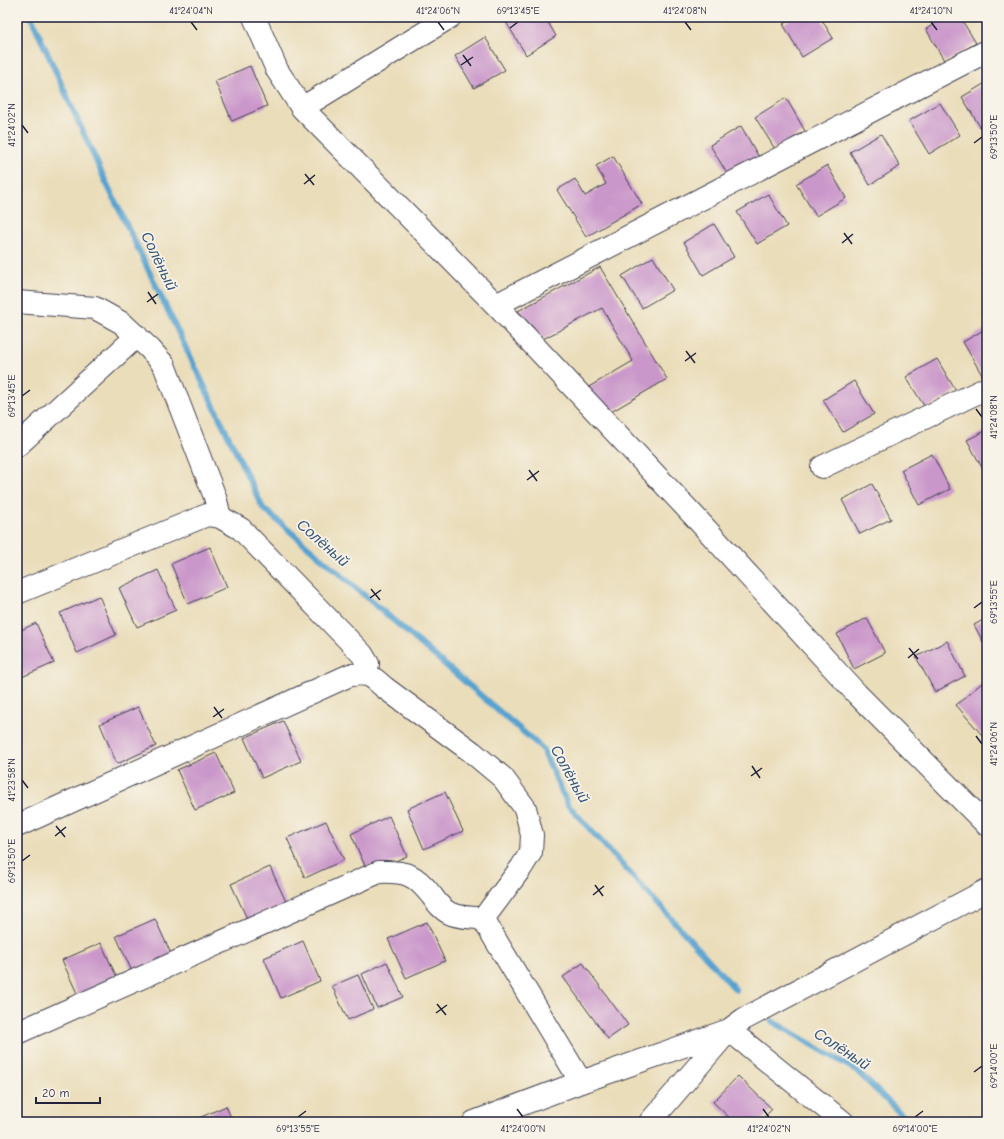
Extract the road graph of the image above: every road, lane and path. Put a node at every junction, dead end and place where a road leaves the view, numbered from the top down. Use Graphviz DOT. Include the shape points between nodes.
graph roads {
  1 [pos="254,17"];
  2 [pos="450,17"];
  3 [pos="987,51"];
  4 [pos="302,108"];
  5 [pos="17,302"];
  6 [pos="496,305"];
  7 [pos="137,336"];
  8 [pos="987,388"];
  9 [pos="17,446"];
  10 [pos="822,467"];
  11 [pos="220,517"];
  12 [pos="17,593"];
  13 [pos="365,673"];
  14 [pos="987,825"];
  15 [pos="17,826"];
  16 [pos="987,890"];
  17 [pos="483,919"];
  18 [pos="729,1030"];
  19 [pos="17,1033"];
  20 [pos="580,1082"];
  21 [pos="474,1122"];
  22 [pos="650,1122"];
  23 [pos="842,1122"];
  1 -- 4 [label="street" via="277,70"];
  2 -- 4 [label="street"];
  3 -- 6 [label="street"];
  4 -- 6 [label="street"];
  5 -- 7 [label="street" via="95,308 122,323"];
  6 -- 14 [label="street" via="857,694"];
  7 -- 9 [label="street"];
  7 -- 11 [label="street" via="164,365 216,497"];
  8 -- 10 [label="street"];
  11 -- 12 [label="street" via="207,515"];
  11 -- 13 [label="street" via="241,529 362,654 368,664"];
  13 -- 15 [label="street" via="350,675"];
  13 -- 17 [label="street" via="503,778 525,808 532,835 531,852"];
  16 -- 18 [label="street"];
  17 -- 19 [label="street" via="449,912 412,876 405,873 379,872"];
  17 -- 20 [label="street"];
  18 -- 20 [label="street"];
  18 -- 22 [label="street"];
  18 -- 23 [label="street"];
  20 -- 21 [label="street"];
}
